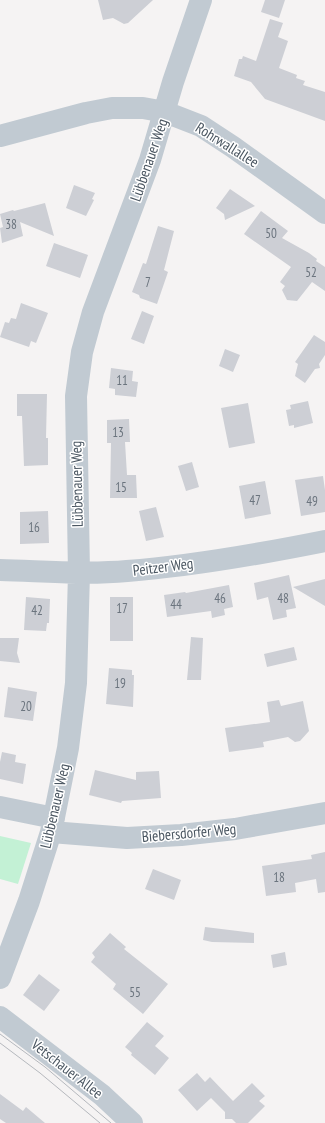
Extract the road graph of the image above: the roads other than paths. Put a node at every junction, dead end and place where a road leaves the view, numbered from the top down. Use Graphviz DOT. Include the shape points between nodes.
graph roads {
  1 [pos="201,0"];
  2 [pos="165,112"];
  3 [pos="0,136"];
  4 [pos="325,213"];
  5 [pos="325,541"];
  6 [pos="0,570"];
  7 [pos="79,573"];
  8 [pos="0,807"];
  9 [pos="325,813"];
  10 [pos="52,825"];
  11 [pos="0,978"];
  12 [pos="0,1017"];
  13 [pos="132,1123"];
  1 -- 2 [label="street, Lübbenauer Weg"];
  2 -- 3 [label="street, Rohrwallallee" via="143,108 112,108"];
  2 -- 4 [label="street, Rohrwallallee" via="201,126"];
  2 -- 7 [label="street, Lübbenauer Weg" via="150,160 93,312 82,352 76,396"];
  5 -- 7 [label="street, Peitzer Weg" via="198,563 127,571"];
  6 -- 7 [label="street, Peitzer Weg"];
  7 -- 10 [label="street, Lübbenauer Weg" via="76,683 68,748"];
  8 -- 10 [label="street, Biebersdorfer Weg"];
  9 -- 10 [label="street, Biebersdorfer Weg" via="235,829 127,838"];
  10 -- 11 [label="street, Lübbenauer Weg" via="30,901"];
  12 -- 13 [label="street, Vetschauer Allee" via="102,1095"];
}
